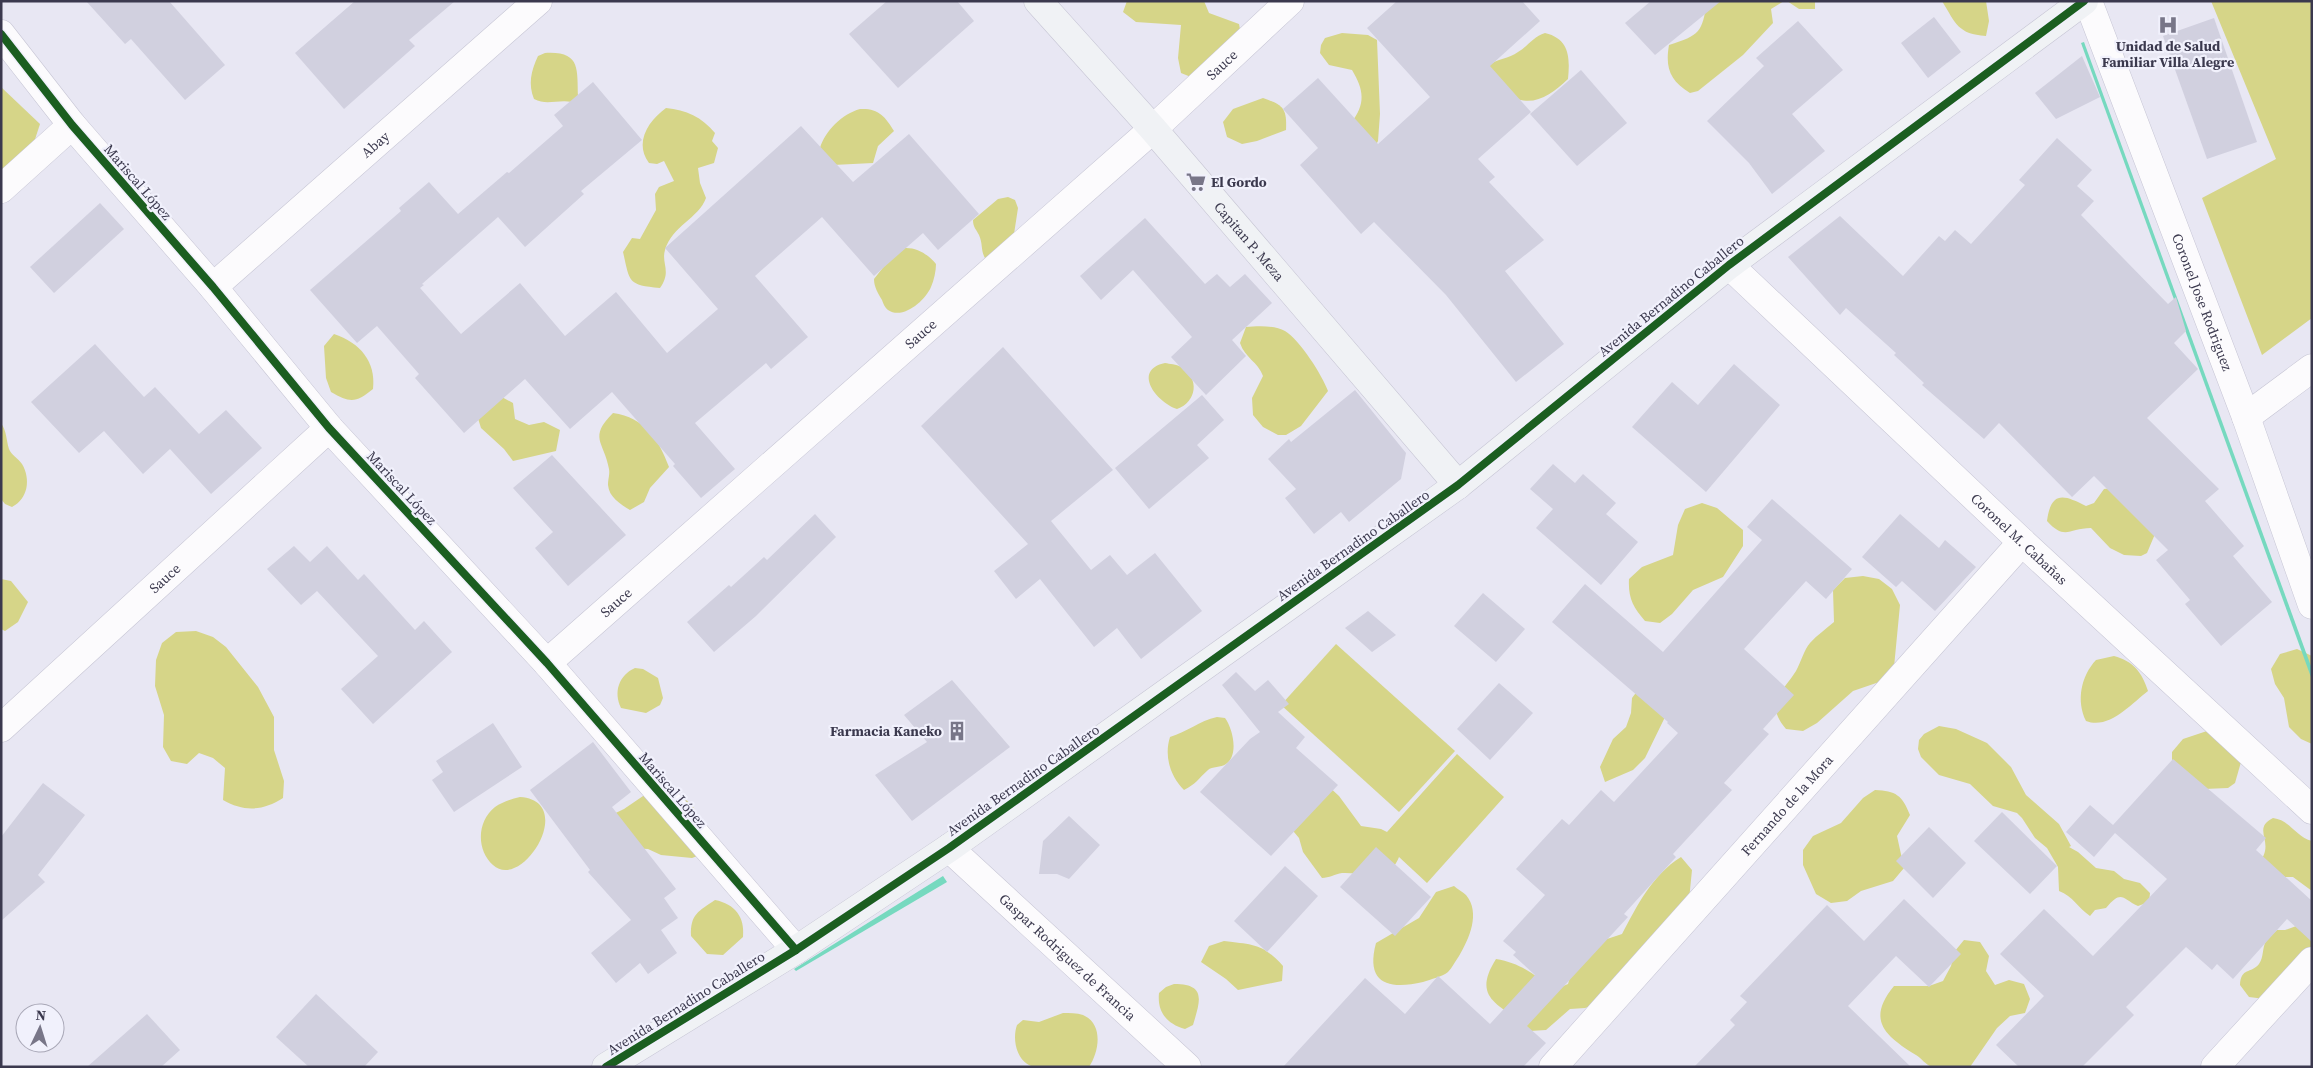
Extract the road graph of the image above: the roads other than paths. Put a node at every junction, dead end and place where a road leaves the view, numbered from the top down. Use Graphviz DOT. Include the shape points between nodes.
graph roads {
  1 [pos="538,1"];
  2 [pos="1038,1"];
  3 [pos="1290,1"];
  4 [pos="2086,1"];
  5 [pos="1,34"];
  6 [pos="72,126"];
  7 [pos="1153,129"];
  8 [pos="1,189"];
  9 [pos="1729,265"];
  10 [pos="213,287"];
  11 [pos="2312,368"];
  12 [pos="2246,417"];
  13 [pos="329,428"];
  14 [pos="1458,485"];
  15 [pos="2022,542"];
  16 [pos="2312,605"];
  17 [pos="547,663"];
  18 [pos="1,728"];
  19 [pos="2312,810"];
  20 [pos="949,848"];
  21 [pos="796,950"];
  22 [pos="2312,961"];
  23 [pos="606,1067"];
  24 [pos="1187,1067"];
  25 [pos="1552,1067"];
  26 [pos="2216,1067"];
  1 -- 10 [label="street, Abay"];
  2 -- 7 [label="street, Capitan P. Meza"];
  3 -- 7 [label="street, Sauce"];
  4 -- 9 [label="street, Avenida Bernadino Caballero"];
  4 -- 12 [label="street, Coronel Jose Rodriguez"];
  5 -- 6 [label="street, Mariscal López"];
  6 -- 8 [label="street"];
  6 -- 10 [label="street, Mariscal López"];
  7 -- 14 [label="street, Capitan P. Meza"];
  7 -- 17 [label="street, Sauce"];
  9 -- 14 [label="street, Avenida Bernadino Caballero"];
  9 -- 15 [label="street, Coronel M. Cabañas"];
  10 -- 13 [label="street, Mariscal López"];
  11 -- 12 [label="street"];
  12 -- 16 [label="street, Coronel Jose Rodriguez"];
  13 -- 17 [label="street, Mariscal López"];
  13 -- 18 [label="street, Sauce"];
  14 -- 20 [label="street, Avenida Bernadino Caballero"];
  15 -- 19 [label="street, Coronel M. Cabañas"];
  15 -- 25 [label="street, Fernando de la Mora"];
  17 -- 21 [label="street, Mariscal López"];
  20 -- 21 [label="street, Avenida Bernadino Caballero"];
  20 -- 24 [label="street, Gaspar Rodriguez de Francia"];
  21 -- 23 [label="street, Avenida Bernadino Caballero"];
  22 -- 26 [label="street"];
}
